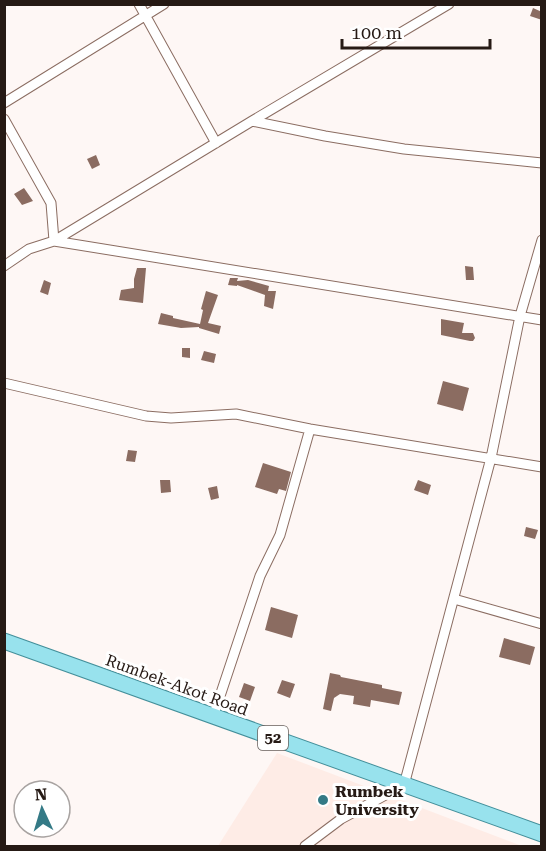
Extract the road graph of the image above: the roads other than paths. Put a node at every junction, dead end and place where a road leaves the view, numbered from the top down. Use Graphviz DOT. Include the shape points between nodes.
graph roads {
  1 [pos="139,4"];
  2 [pos="164,4"];
  3 [pos="449,4"];
  4 [pos="146,16"];
  5 [pos="4,103"];
  6 [pos="4,119"];
  7 [pos="252,121"];
  8 [pos="216,143"];
  9 [pos="542,163"];
  10 [pos="542,240"];
  11 [pos="54,241"];
  12 [pos="4,266"];
  13 [pos="520,316"];
  14 [pos="542,320"];
  15 [pos="4,383"];
  16 [pos="310,429"];
  17 [pos="491,458"];
  18 [pos="542,467"];
  19 [pos="454,599"];
  20 [pos="542,624"];
  21 [pos="4,641"];
  22 [pos="213,717"];
  23 [pos="404,785"];
  24 [pos="542,834"];
  25 [pos="305,846"];
  1 -- 4 [label="street"];
  2 -- 4 [label="street"];
  3 -- 7 [label="street"];
  4 -- 5 [label="street"];
  4 -- 8 [label="street"];
  6 -- 11 [label="street" via="51,203"];
  7 -- 8 [label="street"];
  7 -- 9 [label="street" via="404,149"];
  8 -- 11 [label="street"];
  10 -- 13 [label="street"];
  11 -- 12 [label="street" via="29,249"];
  11 -- 13 [label="street"];
  13 -- 14 [label="street"];
  13 -- 17 [label="street"];
  15 -- 16 [label="street" via="146,416 236,414"];
  16 -- 17 [label="street"];
  16 -- 22 [label="street" via="280,535 260,576"];
  17 -- 18 [label="street"];
  17 -- 19 [label="street"];
  19 -- 20 [label="street"];
  19 -- 23 [label="street"];
  21 -- 22 [label="main road, Rumbek-Akot Road / 52"];
  22 -- 23 [label="main road, Rumbek-Akot Road / 52"];
  23 -- 24 [label="main road, Rumbek-Akot Road / 52"];
  23 -- 25 [label="street" via="340,819"];
}
